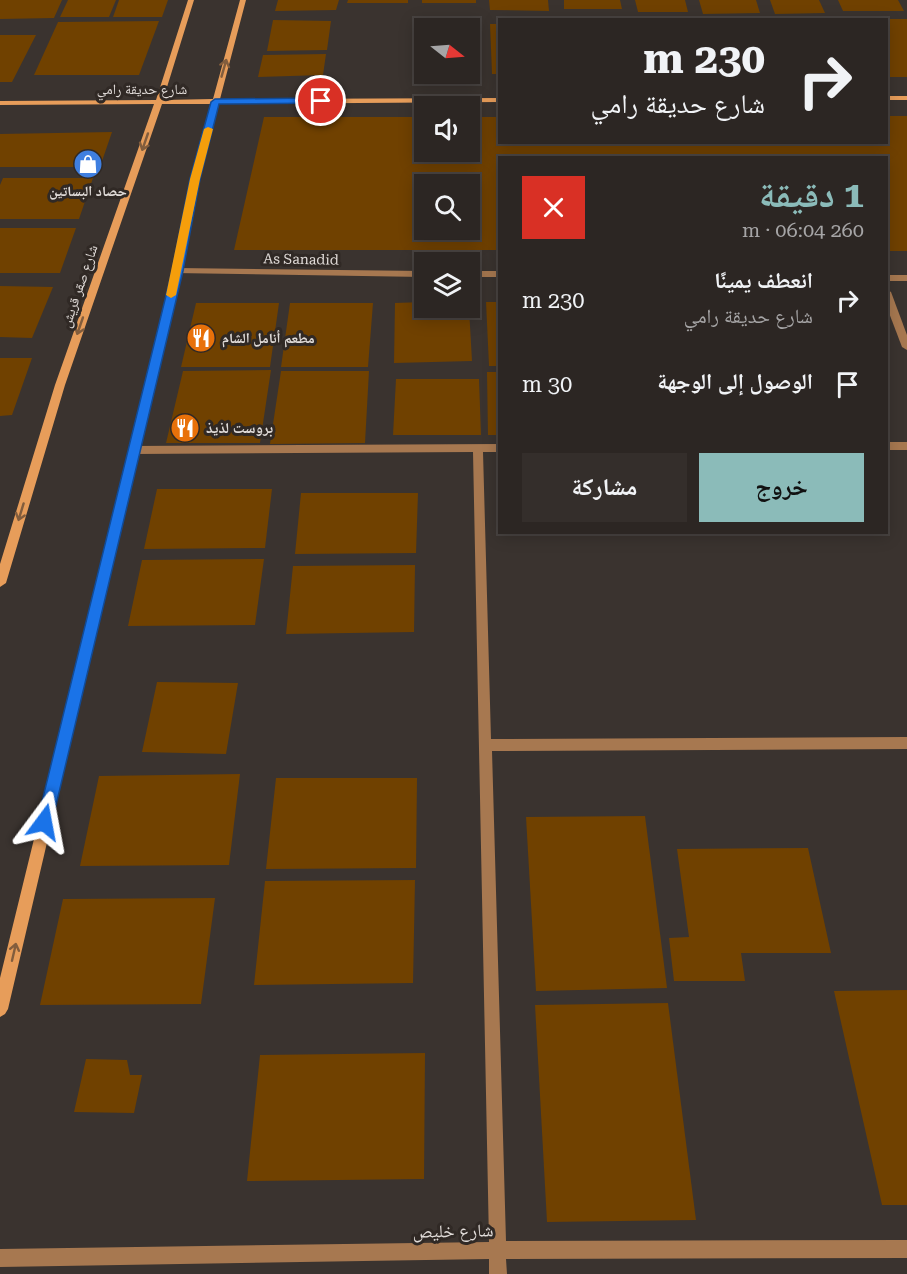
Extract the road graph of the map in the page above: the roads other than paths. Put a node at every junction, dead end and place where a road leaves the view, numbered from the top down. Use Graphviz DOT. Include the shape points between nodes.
graph roads {
  1 [pos="191,0"];
  2 [pos="243,0"];
  3 [pos="888,98"];
  4 [pos="907,98"];
  5 [pos="498,100"];
  6 [pos="159,102"];
  7 [pos="215,102"];
  8 [pos="0,103"];
  9 [pos="177,271"];
  10 [pos="414,274"];
  11 [pos="480,274"];
  12 [pos="498,274"];
  13 [pos="888,278"];
  14 [pos="907,278"];
  15 [pos="888,297"];
  16 [pos="907,346"];
  17 [pos="888,446"];
  18 [pos="907,446"];
  19 [pos="478,448"];
  20 [pos="498,448"];
  21 [pos="133,450"];
  22 [pos="0,583"];
  23 [pos="907,743"];
  24 [pos="486,745"];
  25 [pos="0,1009"];
  26 [pos="907,1249"];
  27 [pos="497,1250"];
  28 [pos="0,1258"];
  29 [pos="498,1274"];
  1 -- 6 [label="street, شارع صقر قريش"];
  7 -- 2 [label="street, one-way"];
  3 -- 4 [label="street"];
  5 -- 7 [label="street, شارع حديقة رامي"];
  6 -- 7 [label="street, شارع حديقة رامي"];
  6 -- 8 [label="street, شارع حديقة رامي"];
  6 -- 22 [label="street, شارع صقر قريش, one-way" via="60,385"];
  7 -- 9 [label="street"];
  9 -- 10 [label="street, As Sanadid"];
  9 -- 21 [label="street"];
  11 -- 12 [label="street"];
  13 -- 14 [label="street"];
  15 -- 16 [label="street"];
  17 -- 18 [label="street"];
  19 -- 20 [label="street"];
  19 -- 21 [label="street"];
  19 -- 24 [label="street"];
  25 -- 21 [label="street, one-way"];
  23 -- 24 [label="street"];
  24 -- 27 [label="street"];
  26 -- 27 [label="street, شارع خليص"];
  27 -- 28 [label="street, شارع خليص"];
  27 -- 29 [label="street"];
}
